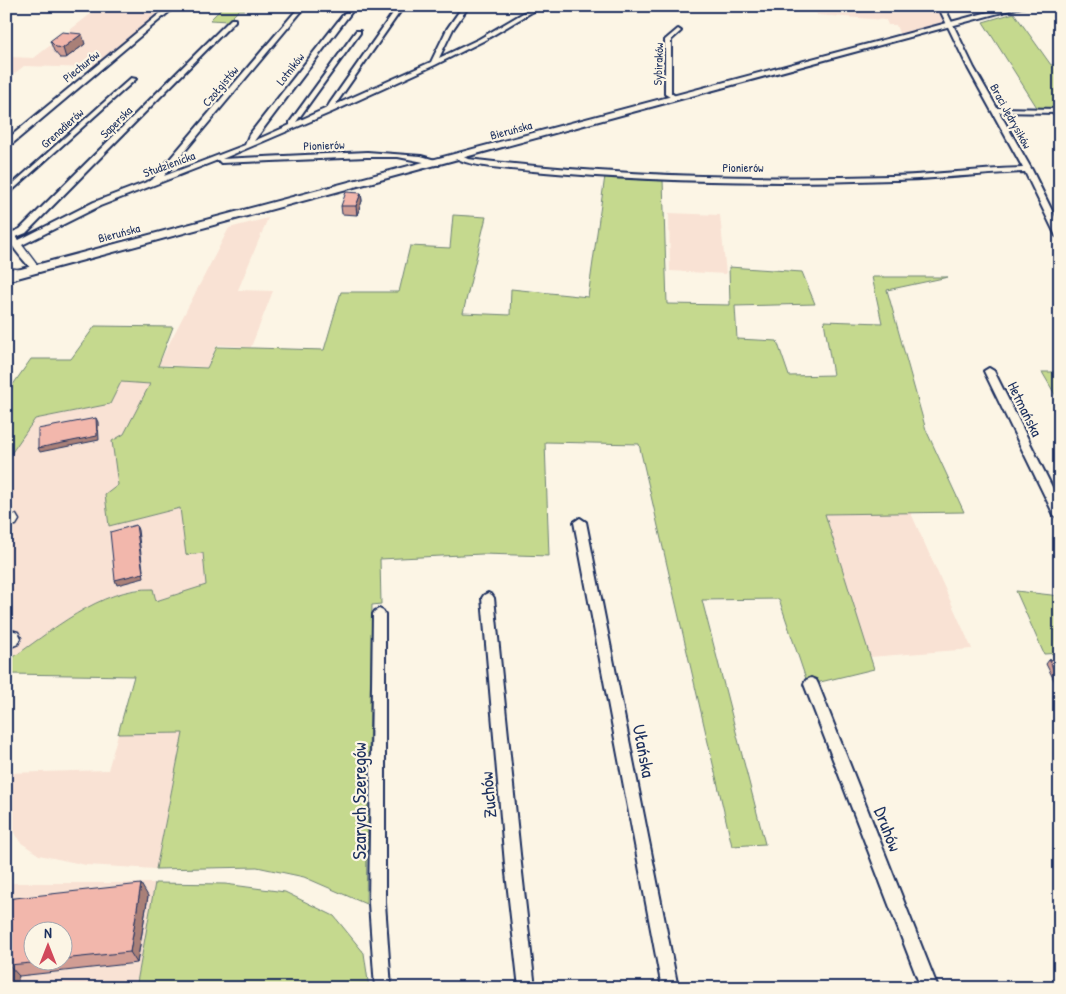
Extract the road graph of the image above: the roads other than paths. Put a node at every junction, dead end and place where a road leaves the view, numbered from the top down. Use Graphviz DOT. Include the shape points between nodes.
graph roads {
  1 [pos="172,6"];
  2 [pos="303,6"];
  3 [pos="353,6"];
  4 [pos="401,6"];
  5 [pos="466,6"];
  6 [pos="539,6"];
  7 [pos="941,6"];
  8 [pos="1021,6"];
  9 [pos="233,20"];
  10 [pos="949,25"];
  11 [pos="678,30"];
  12 [pos="358,32"];
  13 [pos="433,64"];
  14 [pos="133,79"];
  15 [pos="675,98"];
  16 [pos="995,110"];
  17 [pos="330,111"];
  18 [pos="1060,111"];
  19 [pos="295,126"];
  20 [pos="248,146"];
  21 [pos="6,147"];
  22 [pos="459,157"];
  23 [pos="212,161"];
  24 [pos="436,163"];
  25 [pos="1028,170"];
  26 [pos="155,181"];
  27 [pos="6,194"];
  28 [pos="6,228"];
  29 [pos="12,236"];
  30 [pos="1060,236"];
  31 [pos="18,244"];
  32 [pos="36,269"];
  33 [pos="10,274"];
  34 [pos="989,371"];
  35 [pos="1060,515"];
  36 [pos="580,522"];
  37 [pos="488,598"];
  38 [pos="379,614"];
  39 [pos="811,684"];
  40 [pos="383,988"];
  41 [pos="527,988"];
  42 [pos="670,988"];
  43 [pos="930,988"];
  1 -- 21 [label="street, Piechurów"];
  2 -- 26 [label="street, Czołgistów"];
  3 -- 20 [label="street, Lotników"];
  4 -- 17 [label="street"];
  5 -- 13 [label="street" via="450,29"];
  6 -- 13 [label="street, Studzienicka"];
  7 -- 10 [label="street, Braci Jędrysików"];
  8 -- 10 [label="main road, Bieruńska"];
  9 -- 29 [label="street, Saperska" via="23,231"];
  10 -- 15 [label="main road, Bieruńska"];
  10 -- 16 [label="street, Braci Jędrysików"];
  11 -- 15 [label="street, Sybiraków" via="668,40 668,94"];
  12 -- 19 [label="street" via="292,123"];
  13 -- 17 [label="street, Studzienicka"];
  14 -- 27 [label="street, Grenadierów"];
  15 -- 22 [label="main road, Bieruńska"];
  16 -- 18 [label="street"];
  16 -- 25 [label="street, Braci Jędrysików"];
  17 -- 19 [label="street, Studzienicka"];
  19 -- 20 [label="street, Studzienicka"];
  20 -- 23 [label="street, Studzienicka"];
  22 -- 24 [label="main road, Bieruńska"];
  22 -- 25 [label="street, Pionierów" via="466,161 538,169 703,178 892,178"];
  23 -- 24 [label="street, Pionierów" via="392,155 430,158"];
  23 -- 26 [label="street, Studzienicka"];
  24 -- 32 [label="main road, Bieruńska"];
  25 -- 30 [label="street, Braci Jędrysików"];
  26 -- 31 [label="street, Studzienicka" via="97,204"];
  28 -- 29 [label="street"];
  29 -- 31 [label="street"];
  31 -- 32 [label="street" via="24,257"];
  32 -- 33 [label="main road, Bieruńska"];
  34 -- 35 [label="street, Hetmańska"];
  36 -- 42 [label="street, Ułańska"];
  37 -- 41 [label="street, Zuchów"];
  38 -- 40 [label="street, Szarych Szeregów" via="377,903"];
  39 -- 43 [label="street, Druhów"];
}
